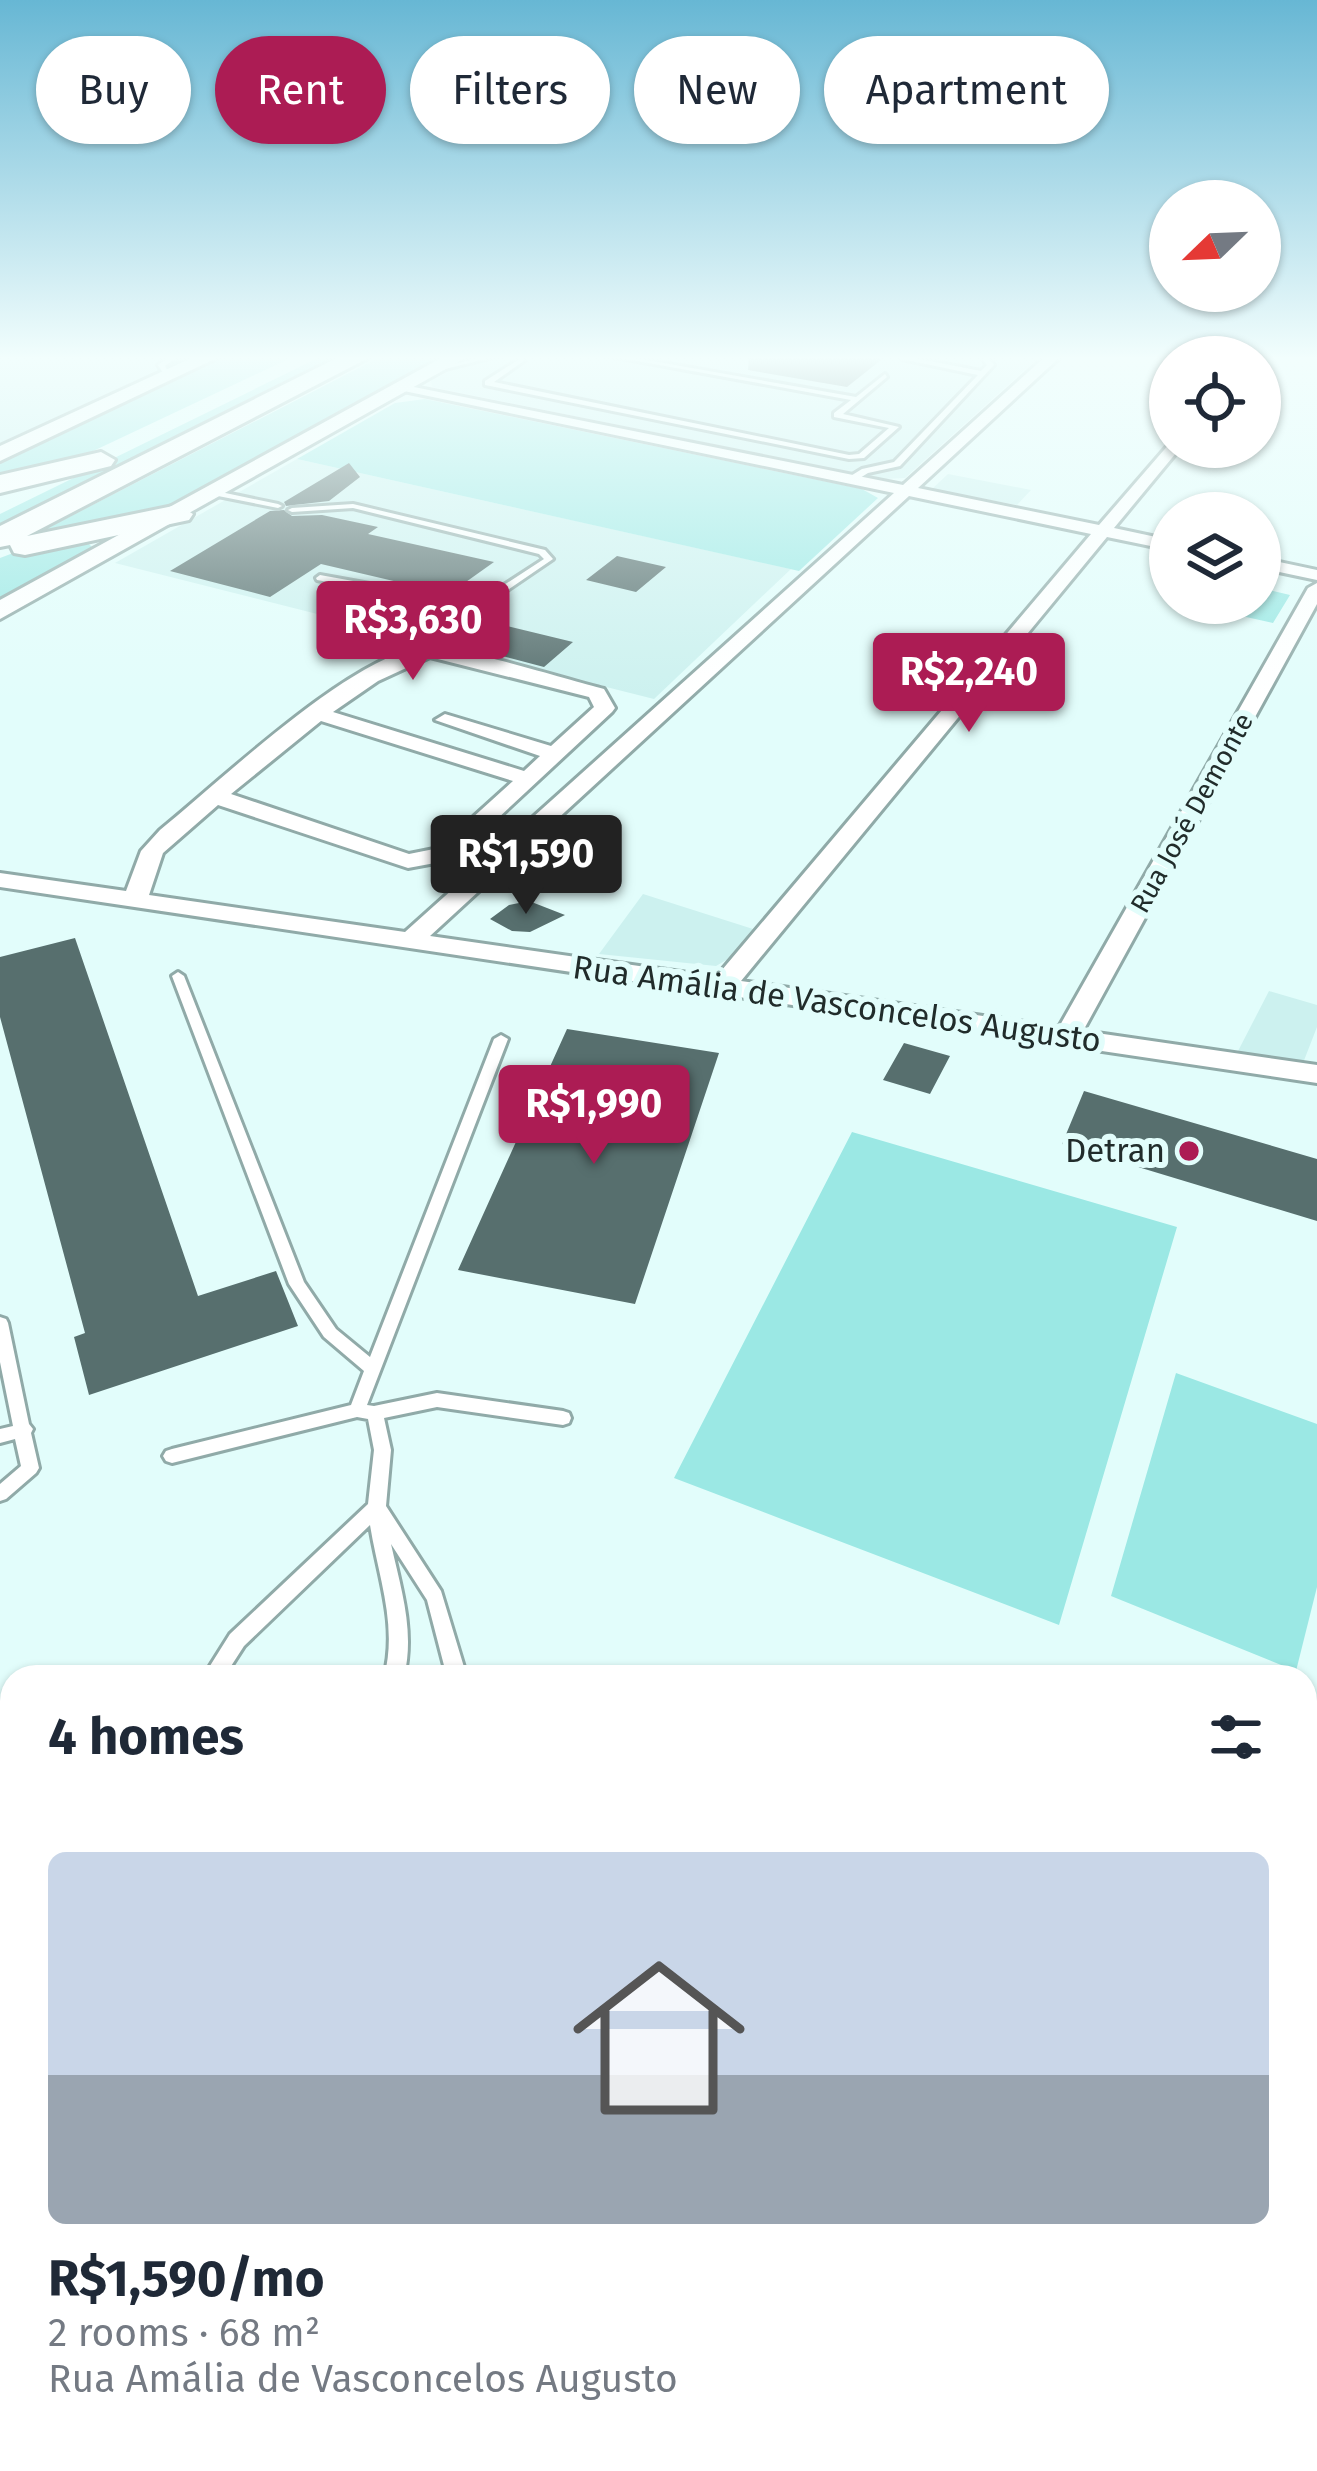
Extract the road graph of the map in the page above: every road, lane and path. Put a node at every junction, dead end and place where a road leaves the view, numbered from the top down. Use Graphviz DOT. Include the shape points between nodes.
graph roads {
  1 [pos="52,471"];
  2 [pos="78,471"];
  3 [pos="132,471"];
  4 [pos="254,471"];
  5 [pos="815,471"];
  6 [pos="864,471"];
  7 [pos="927,471"];
  8 [pos="1153,471"];
  9 [pos="852,479"];
  10 [pos="0,484"];
  11 [pos="907,490"];
  12 [pos="216,493"];
  13 [pos="278,506"];
  14 [pos="0,510"];
  15 [pos="292,510"];
  16 [pos="178,514"];
  17 [pos="1103,531"];
  18 [pos="0,538"];
  19 [pos="1149,541"];
  20 [pos="92,544"];
  21 [pos="0,553"];
  22 [pos="1281,567"];
  23 [pos="1317,575"];
  24 [pos="320,578"];
  25 [pos="1317,588"];
  26 [pos="0,611"];
  27 [pos="319,714"];
  28 [pos="445,720"];
  29 [pos="554,754"];
  30 [pos="528,779"];
  31 [pos="217,797"];
  32 [pos="0,880"];
  33 [pos="135,900"];
  34 [pos="410,941"];
  35 [pos="178,976"];
  36 [pos="722,987"];
  37 [pos="1067,1037"];
  38 [pos="501,1039"];
  39 [pos="1317,1074"];
  40 [pos="0,1323"];
  41 [pos="373,1369"];
  42 [pos="366,1412"];
  43 [pos="563,1418"];
  44 [pos="25,1429"];
  45 [pos="0,1436"];
  46 [pos="172,1456"];
  47 [pos="0,1494"];
  48 [pos="377,1507"];
  49 [pos="221,1665"];
  50 [pos="398,1665"];
  51 [pos="454,1665"];
  1 -- 10 [label="highway"];
  2 -- 14 [label="highway"];
  3 -- 18 [label="highway"];
  4 -- 12 [label="main road"];
  5 -- 9 [label="street"];
  6 -- 9 [label="lane"];
  7 -- 11 [label="street"];
  8 -- 17 [label="street"];
  9 -- 11 [label="street"];
  11 -- 17 [label="street"];
  11 -- 34 [label="street"];
  12 -- 13 [label="lane"];
  12 -- 16 [label="main road"];
  15 -- 24 [label="lane" via="352,506 549,559 469,605"];
  16 -- 20 [label="highway"];
  17 -- 19 [label="street"];
  17 -- 36 [label="street"];
  20 -- 21 [label="highway"];
  20 -- 26 [label="main road"];
  22 -- 23 [label="street"];
  25 -- 37 [label="street, Rua José Demonte"];
  27 -- 29 [label="street" via="404,655 429,651 597,693 605,708"];
  27 -- 30 [label="street"];
  27 -- 31 [label="street"];
  28 -- 29 [label="street"];
  29 -- 30 [label="street"];
  30 -- 31 [label="street" via="427,862"];
  31 -- 33 [label="street" via="152,851"];
  32 -- 33 [label="street, Rua Amália de Vasconcelos Augusto"];
  33 -- 34 [label="street, Rua Amália de Vasconcelos Augusto"];
  34 -- 36 [label="street, Rua Amália de Vasconcelos Augusto"];
  35 -- 41 [label="lane" via="297,1284 330,1333"];
  36 -- 37 [label="street, Rua Amália de Vasconcelos Augusto"];
  37 -- 39 [label="street, Rua Amália de Vasconcelos Augusto"];
  38 -- 41 [label="lane"];
  40 -- 44 [label="lane"];
  41 -- 42 [label="lane"];
  42 -- 43 [label="lane" via="437,1400"];
  42 -- 46 [label="lane"];
  42 -- 48 [label="lane" via="385,1439"];
  44 -- 45 [label="lane"];
  44 -- 47 [label="lane" via="30,1468"];
  48 -- 49 [label="lane" via="237,1640"];
  48 -- 50 [label="lane"];
  48 -- 51 [label="lane" via="435,1597"];
}
